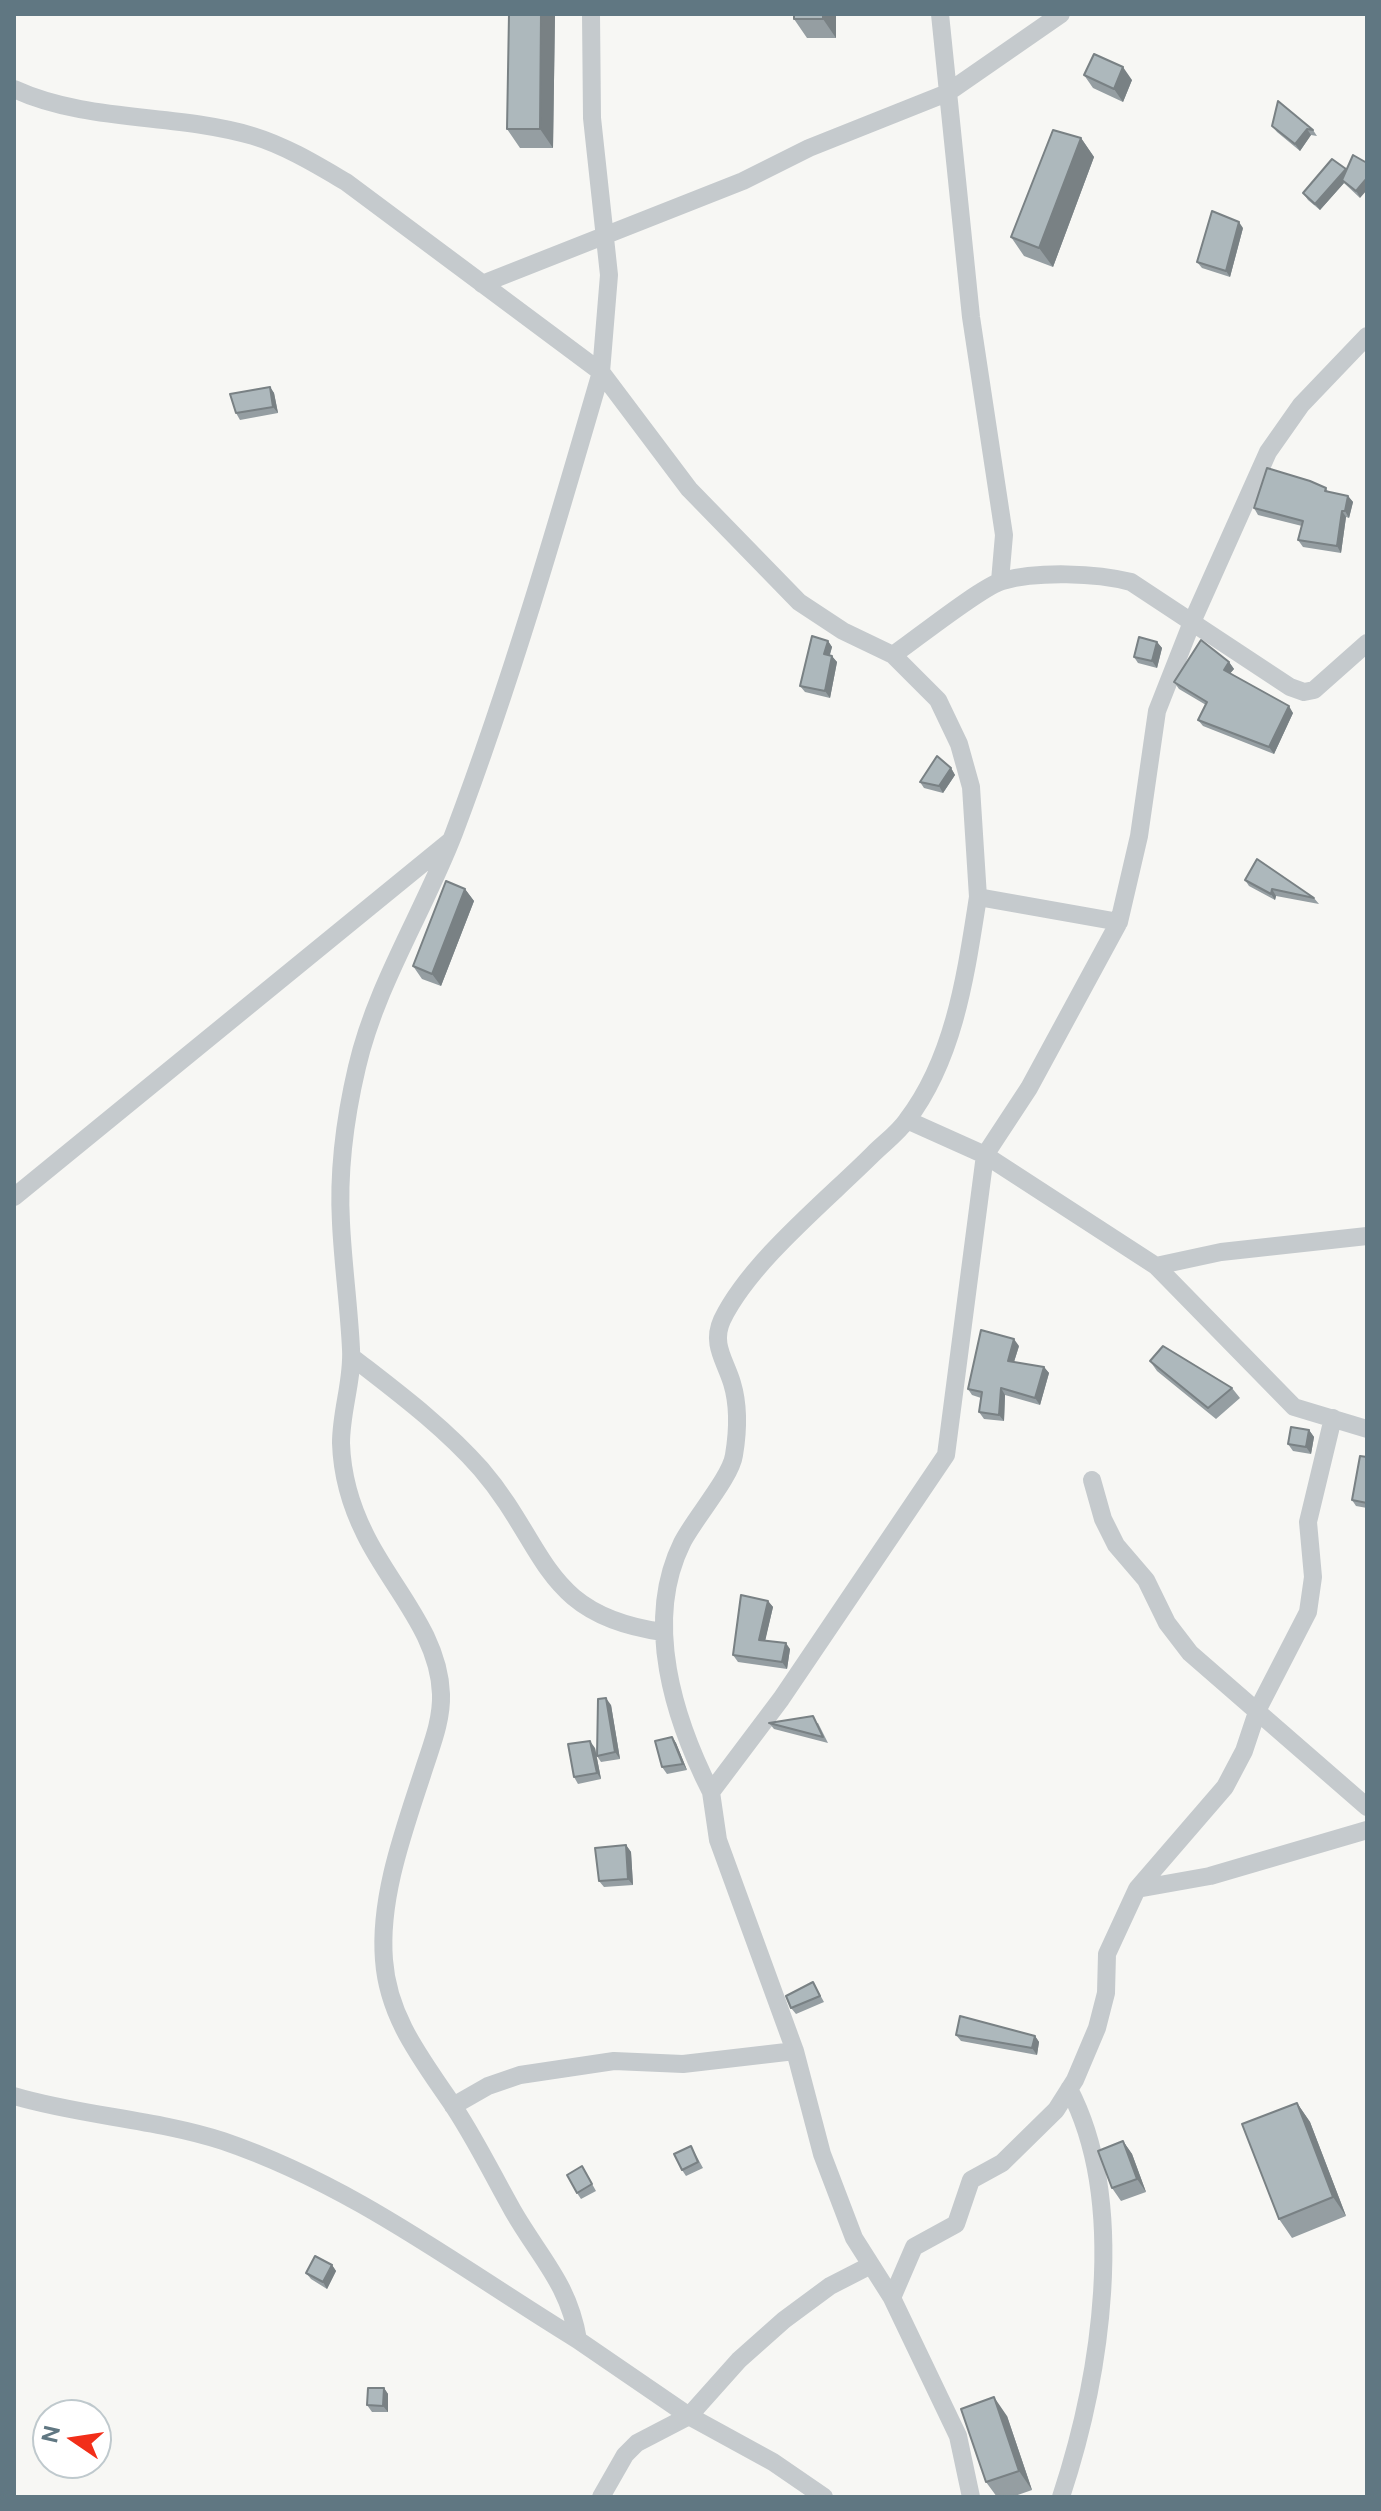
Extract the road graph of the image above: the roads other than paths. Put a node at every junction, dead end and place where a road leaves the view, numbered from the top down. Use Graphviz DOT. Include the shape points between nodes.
graph roads {
  1 [pos="591,14"];
  2 [pos="940,14"];
  3 [pos="1061,14"];
  4 [pos="14,89"];
  5 [pos="947,93"];
  6 [pos="605,235"];
  7 [pos="482,284"];
  8 [pos="1367,336"];
  9 [pos="601,372"];
  10 [pos="1000,581"];
  11 [pos="1192,622"];
  12 [pos="1367,643"];
  13 [pos="893,655"];
  14 [pos="451,841"];
  15 [pos="978,897"];
  16 [pos="1119,922"];
  17 [pos="907,1120"];
  18 [pos="985,1155"];
  19 [pos="14,1197"];
  20 [pos="1367,1236"];
  21 [pos="1156,1266"];
  22 [pos="352,1357"];
  23 [pos="1333,1418"];
  24 [pos="1367,1429"];
  25 [pos="1092,1480"];
  26 [pos="663,1632"];
  27 [pos="1258,1709"];
  28 [pos="711,1792"];
  29 [pos="1367,1807"];
  30 [pos="1367,1830"];
  31 [pos="1137,1889"];
  32 [pos="795,2051"];
  33 [pos="1069,2089"];
  34 [pos="14,2096"];
  35 [pos="453,2106"];
  36 [pos="871,2265"];
  37 [pos="892,2298"];
  38 [pos="578,2340"];
  39 [pos="689,2416"];
  40 [pos="601,2497"];
  41 [pos="824,2497"];
  42 [pos="971,2497"];
  43 [pos="1061,2497"];
  1 -- 6 [label="street" via="592,118"];
  2 -- 5 [label="street"];
  3 -- 5 [label="street"];
  4 -- 7 [label="street" via="68,105 253,136 301,156 346,182"];
  5 -- 6 [label="street"];
  5 -- 10 [label="street" via="980,392 1004,535"];
  6 -- 7 [label="street"];
  6 -- 9 [label="street" via="608,313"];
  7 -- 9 [label="street"];
  8 -- 11 [label="street" via="1301,405 1268,452"];
  9 -- 13 [label="street" via="689,489 799,602"];
  9 -- 14 [label="street" via="528,621"];
  10 -- 11 [label="street" via="1102,575 1131,582"];
  10 -- 13 [label="street"];
  11 -- 12 [label="street" via="1304,692 1314,690"];
  11 -- 16 [label="street" via="1157,711 1139,836"];
  13 -- 15 [label="street" via="938,700 959,744 971,787"];
  14 -- 19 [label="street"];
  14 -- 22 [label="street" via="358,1061 343,1143 340,1218"];
  15 -- 16 [label="street"];
  15 -- 17 [label="street" via="963,996 935,1069"];
  16 -- 18 [label="street" via="1029,1088"];
  17 -- 18 [label="street"];
  17 -- 26 [label="street" via="751,1275 722,1320 717,1339 738,1418 734,1459 682,1544 665,1590"];
  18 -- 21 [label="street"];
  18 -- 28 [label="street" via="946,1455 781,1699"];
  20 -- 21 [label="street" via="1221,1252"];
  21 -- 23 [label="street" via="1294,1407"];
  22 -- 26 [label="street" via="420,1410 483,1472 558,1584 620,1625"];
  22 -- 35 [label="street" via="341,1448 349,1494 366,1537 430,1647 441,1682 437,1728 400,1843 383,1960 395,2010 414,2051"];
  23 -- 24 [label="street"];
  23 -- 27 [label="street" via="1308,1522 1311,1604"];
  25 -- 27 [label="street" via="1116,1545 1146,1580 1167,1623 1190,1653"];
  26 -- 28 [label="street" via="686,1740"];
  27 -- 29 [label="street"];
  27 -- 31 [label="street" via="1225,1787"];
  28 -- 32 [label="street" via="718,1840"];
  30 -- 31 [label="street" via="1210,1876"];
  31 -- 33 [label="street" via="1107,1954 1106,1993 1097,2028"];
  32 -- 35 [label="street" via="683,2064 614,2061 520,2075"];
  32 -- 36 [label="street" via="822,2154 854,2238"];
  33 -- 37 [label="street" via="1056,2110 1002,2163 971,2180 956,2224 914,2247"];
  33 -- 43 [label="street" via="1080,2109 1096,2178 1105,2250 1095,2347 1074,2458"];
  34 -- 38 [label="street" via="221,2141 293,2169 361,2201"];
  35 -- 38 [label="street" via="557,2275 573,2310"];
  36 -- 37 [label="street"];
  36 -- 39 [label="street" via="830,2286 784,2320"];
  37 -- 42 [label="street" via="958,2436"];
  38 -- 39 [label="street"];
  39 -- 40 [label="street" via="637,2443"];
  39 -- 41 [label="street"];
}
